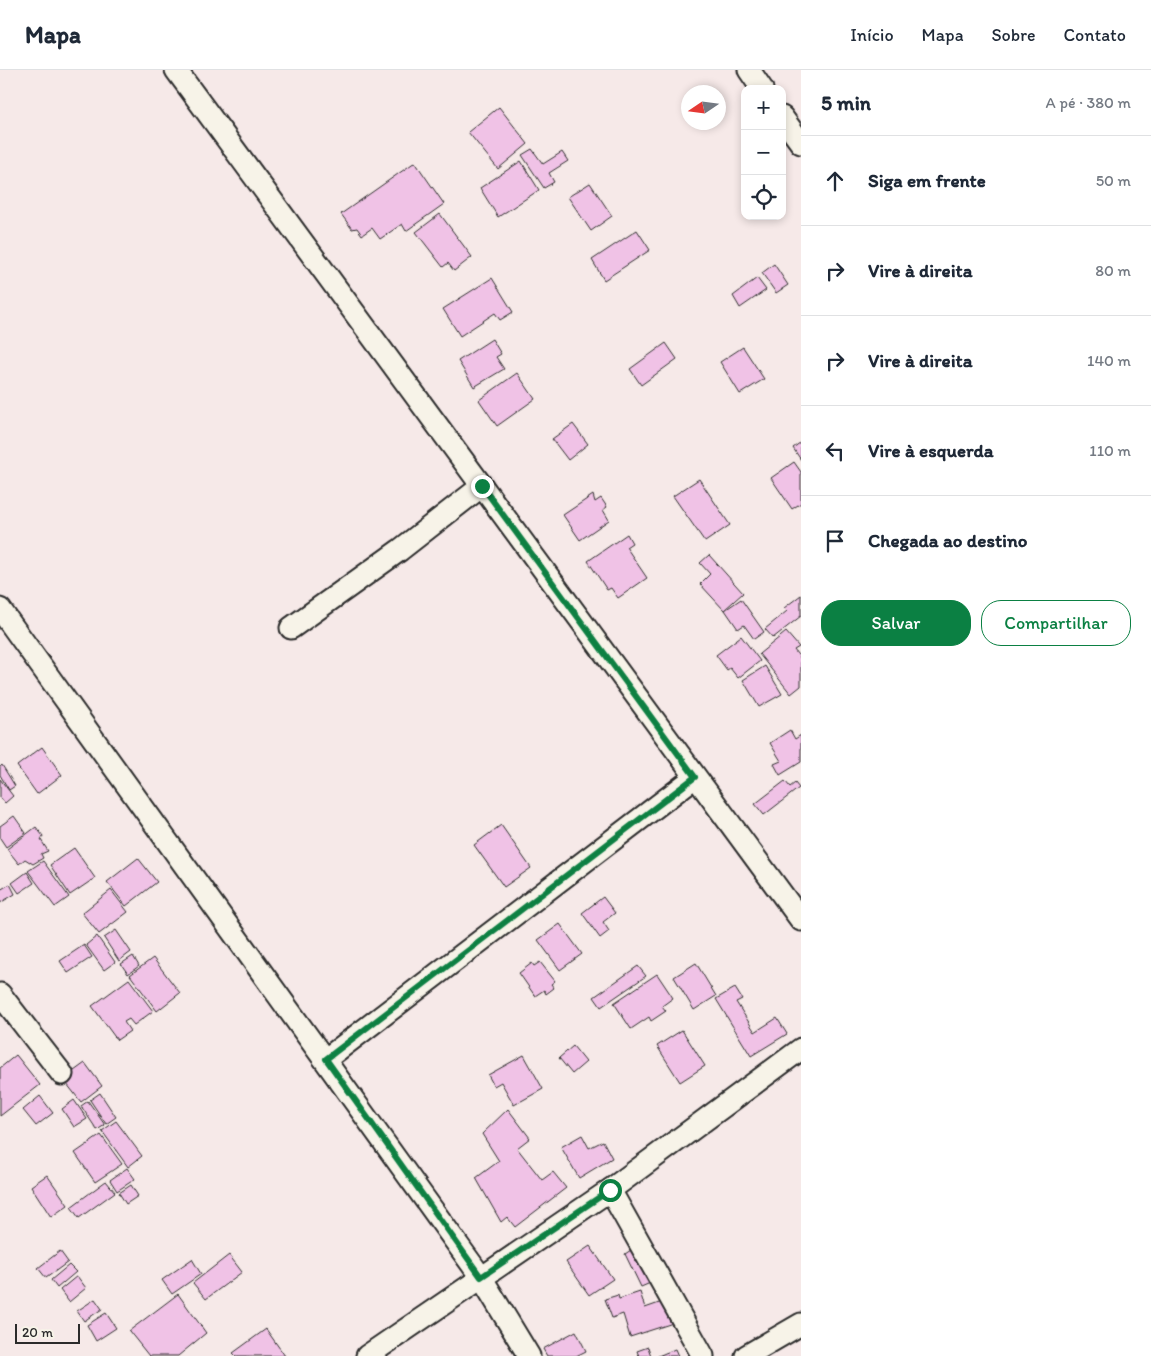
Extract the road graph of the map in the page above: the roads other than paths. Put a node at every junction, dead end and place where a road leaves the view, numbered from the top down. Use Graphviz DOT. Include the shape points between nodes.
graph roads {
  1 [pos="176,70"];
  2 [pos="749,70"];
  3 [pos="759,85"];
  4 [pos="786,122"];
  5 [pos="801,143"];
  6 [pos="482,486"];
  7 [pos="0,610"];
  8 [pos="291,628"];
  9 [pos="695,777"];
  10 [pos="801,920"];
  11 [pos="0,994"];
  12 [pos="801,1049"];
  13 [pos="326,1059"];
  14 [pos="62,1074"];
  15 [pos="610,1190"];
  16 [pos="481,1277"];
  17 [pos="801,1324"];
  18 [pos="367,1356"];
  19 [pos="529,1356"];
  20 [pos="703,1356"];
  21 [pos="746,1356"];
  1 -- 6 [label="street"];
  2 -- 3 [label="street"];
  4 -- 5 [label="street"];
  6 -- 8 [label="street"];
  6 -- 9 [label="street"];
  7 -- 13 [label="street"];
  9 -- 10 [label="street"];
  9 -- 13 [label="street"];
  11 -- 14 [label="street"];
  12 -- 15 [label="street"];
  13 -- 16 [label="street"];
  15 -- 16 [label="street"];
  15 -- 20 [label="street"];
  16 -- 18 [label="street"];
  16 -- 19 [label="street"];
  17 -- 21 [label="street"];
}
